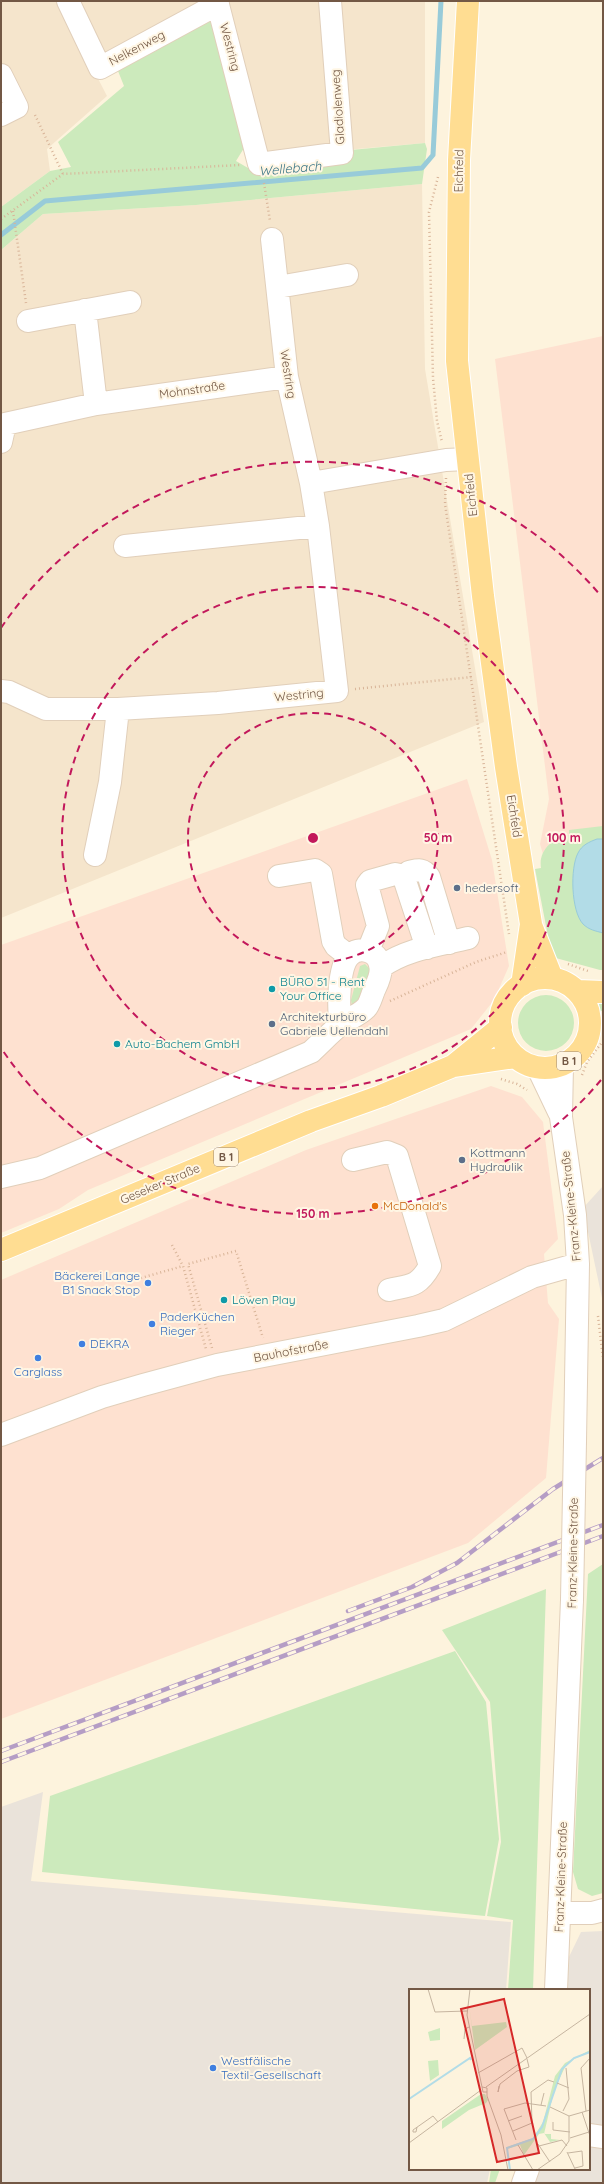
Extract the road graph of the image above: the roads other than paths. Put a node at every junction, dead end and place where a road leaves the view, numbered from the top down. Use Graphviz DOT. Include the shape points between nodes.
graph roads {
  1 [pos="68,1"];
  2 [pos="330,1"];
  3 [pos="468,1"];
  4 [pos="218,3"];
  5 [pos="1,75"];
  6 [pos="9,111"];
  7 [pos="261,172"];
  8 [pos="272,239"];
  9 [pos="347,275"];
  10 [pos="278,287"];
  11 [pos="130,302"];
  12 [pos="85,310"];
  13 [pos="28,321"];
  14 [pos="287,377"];
  15 [pos="96,404"];
  16 [pos="1,442"];
  17 [pos="468,459"];
  18 [pos="311,483"];
  19 [pos="318,526"];
  20 [pos="124,546"];
  21 [pos="1,691"];
  22 [pos="118,709"];
  23 [pos="95,854"];
  24 [pos="279,876"];
  25 [pos="405,876"];
  26 [pos="531,924"];
  27 [pos="427,948"];
  28 [pos="366,958"];
  29 [pos="552,978"];
  30 [pos="522,985"];
  31 [pos="577,991"];
  32 [pos="603,992"];
  33 [pos="597,1023"];
  34 [pos="341,1024"];
  35 [pos="500,1028"];
  36 [pos="516,1057"];
  37 [pos="562,1065"];
  38 [pos="453,1066"];
  39 [pos="538,1068"];
  40 [pos="561,1117"];
  41 [pos="353,1160"];
  42 [pos="1,1177"];
  43 [pos="1,1250"];
  44 [pos="578,1264"];
  45 [pos="389,1290"];
  46 [pos="1,1435"];
  47 [pos="603,1910"];
  48 [pos="559,1913"];
  49 [pos="556,1989"];
  50 [pos="590,2135"];
  51 [pos="603,2137"];
  52 [pos="528,2170"];
  53 [pos="523,2183"];
  1 -- 4 [label="street, Nelkenweg" via="100,68"];
  2 -- 7 [label="street, Gladiolenweg" via="342,153"];
  3 -- 17 [label="main road, Eichfeld" via="459,160 457,361"];
  4 -- 7 [label="street, Westring"];
  5 -- 6 [label="street"];
  8 -- 10 [label="street, Westring"];
  9 -- 10 [label="street"];
  10 -- 14 [label="street, Westring"];
  11 -- 12 [label="street"];
  12 -- 13 [label="street"];
  12 -- 15 [label="street"];
  14 -- 15 [label="street, Mohnstraße"];
  14 -- 18 [label="street, Westring"];
  15 -- 16 [label="street, Mohnstraße" via="5,424"];
  17 -- 18 [label="street" via="446,460"];
  17 -- 26 [label="main road, Eichfeld" via="483,596"];
  18 -- 19 [label="street, Westring"];
  19 -- 20 [label="street"];
  19 -- 22 [label="street, Westring" via="337,691 218,703"];
  21 -- 22 [label="street, Westring" via="9,692 46,709"];
  22 -- 23 [label="street" via="110,782"];
  24 -- 28 [label="street" via="315,870 321,874 333,941 336,946"];
  25 -- 27 [label="street"];
  25 -- 27 [label="street" via="409,872 426,872 458,940"];
  25 -- 28 [label="street" via="395,874 370,881 367,885 378,926"];
  26 -- 29 [label="main road"];
  26 -- 30 [label="main road, Eichfeld"];
  27 -- 28 [label="street" via="389,961"];
  28 -- 34 [label="street" via="341,983 338,1012"];
  28 -- 34 [label="street" via="376,985 367,1007"];
  29 -- 30 [label="main road" via="536,979"];
  29 -- 31 [label="main road, B 1" via="566,983"];
  30 -- 35 [label="main road" via="510,996 503,1009"];
  31 -- 32 [label="main road, B 1"];
  31 -- 33 [label="main road, B 1"];
  33 -- 37 [label="main road, B 1" via="583,1048 574,1058"];
  34 -- 42 [label="street" via="311,1052 40,1168"];
  35 -- 36 [label="main road, B 1" via="508,1048"];
  35 -- 38 [label="main road, Geseker Straße / B 1"];
  36 -- 38 [label="main road, Geseker Straße / B 1"];
  36 -- 39 [label="main road, B 1"];
  37 -- 39 [label="main road, B 1"];
  37 -- 40 [label="street, Franz-Kleine-Straße"];
  38 -- 43 [label="main road, Geseker Straße / B 1" via="311,1121"];
  39 -- 40 [label="street, Franz-Kleine-Straße"];
  40 -- 44 [label="street, Franz-Kleine-Straße" via="575,1214"];
  41 -- 45 [label="street" via="387,1152 397,1156 428,1256 430,1266 423,1279 418,1283"];
  44 -- 46 [label="street, Bauhofstraße" via="532,1277 444,1320 268,1355 215,1360 102,1397"];
  44 -- 48 [label="street, Franz-Kleine-Straße, bridge" via="572,1600"];
  47 -- 48 [label="street" via="592,1913"];
  48 -- 49 [label="street, Franz-Kleine-Straße"];
  50 -- 51 [label="street"];
  52 -- 53 [label="street"];
}
